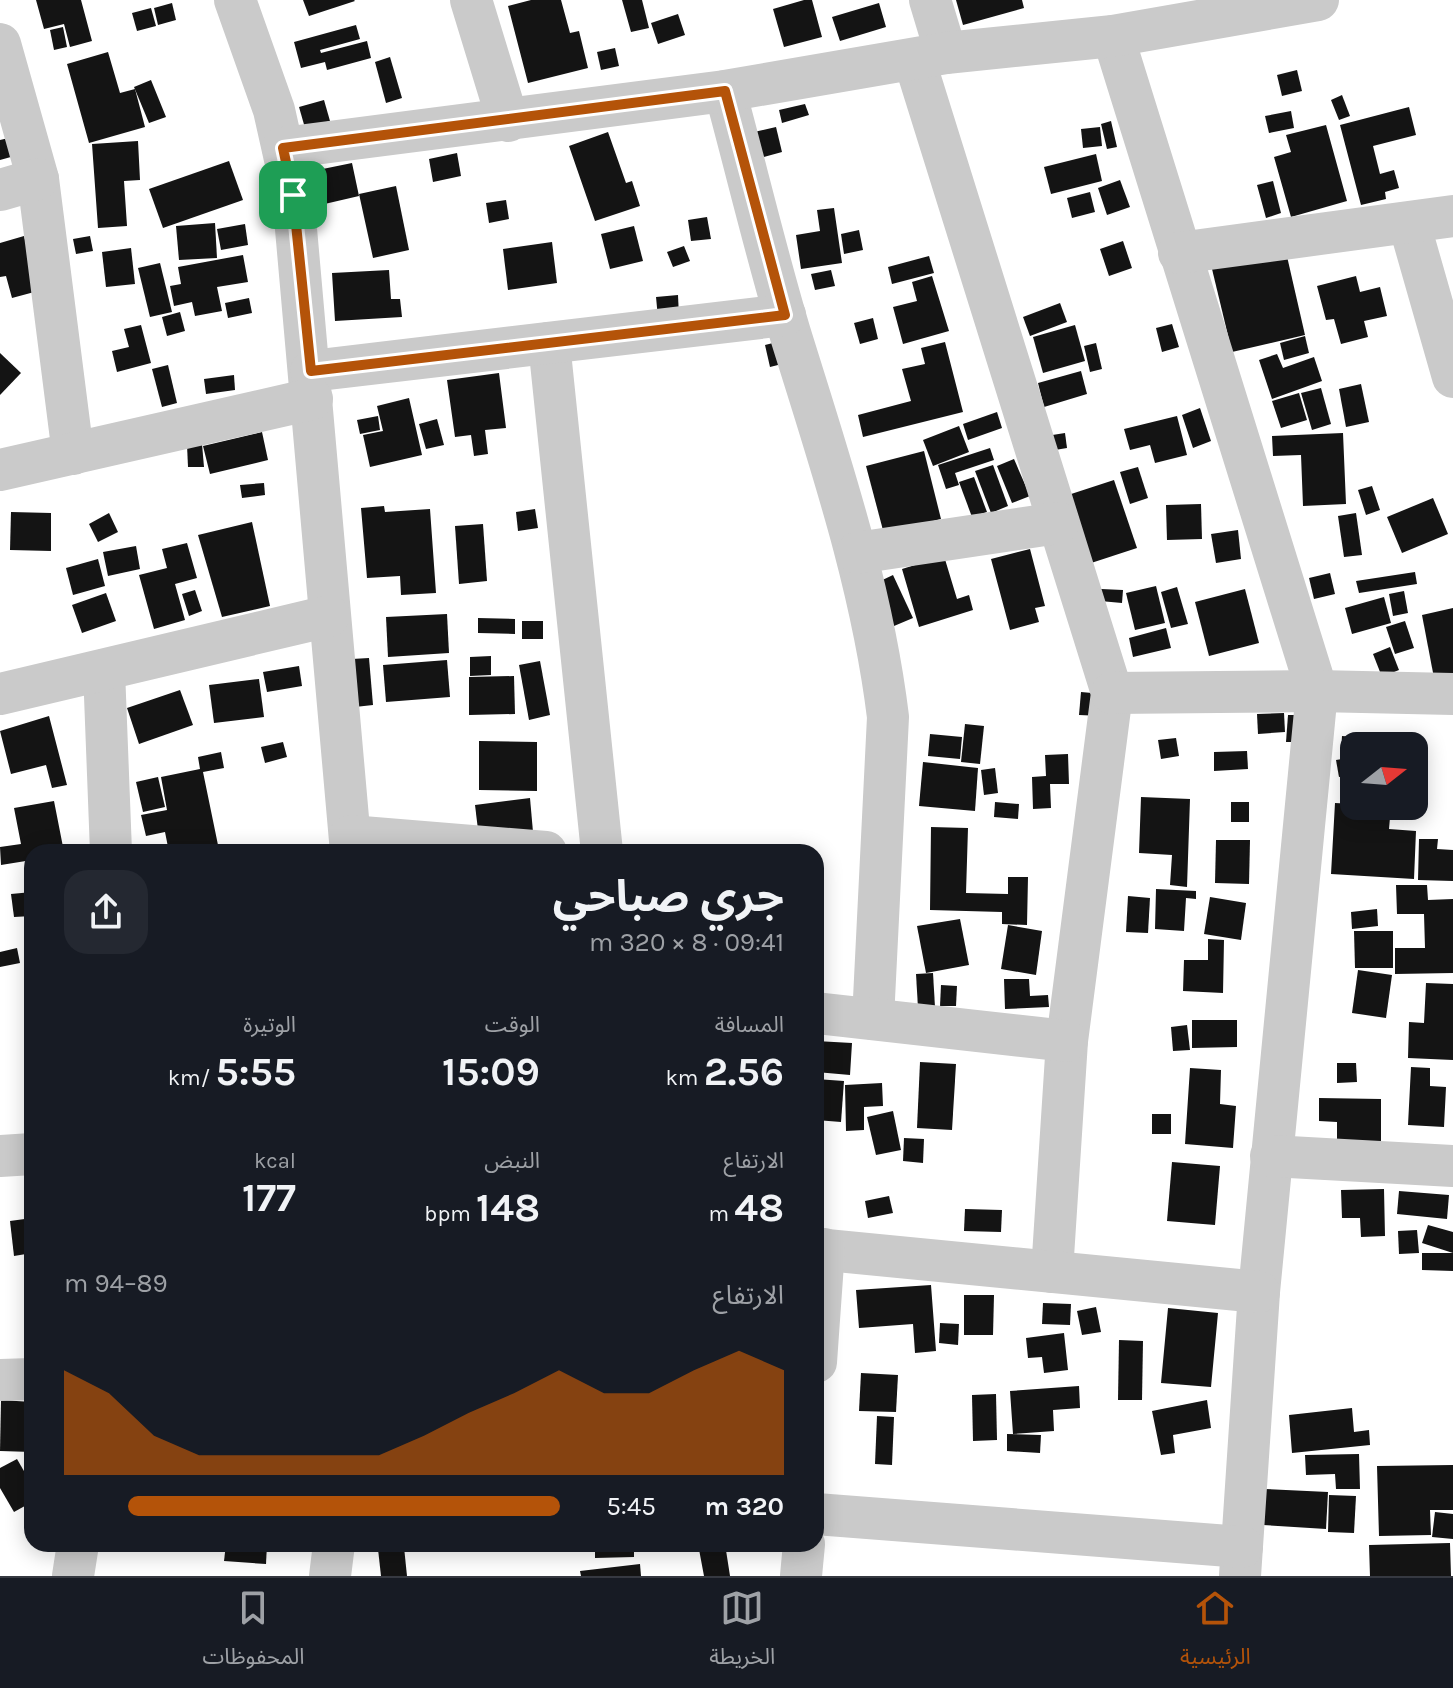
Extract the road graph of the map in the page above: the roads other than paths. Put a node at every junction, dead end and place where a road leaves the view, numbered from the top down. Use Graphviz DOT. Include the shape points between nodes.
graph roads {
  1 [pos="235,0"];
  2 [pos="471,0"];
  3 [pos="930,0"];
  4 [pos="1318,0"];
  5 [pos="1113,36"];
  6 [pos="0,44"];
  7 [pos="930,56"];
  8 [pos="725,91"];
  9 [pos="508,121"];
  10 [pos="283,148"];
  11 [pos="19,184"];
  12 [pos="1453,216"];
  13 [pos="1409,223"];
  14 [pos="1179,253"];
  15 [pos="785,315"];
  16 [pos="549,343"];
  17 [pos="1453,377"];
  18 [pos="312,385"];
  19 [pos="73,454"];
  20 [pos="0,470"];
  21 [pos="1058,523"];
  22 [pos="857,553"];
  23 [pos="329,616"];
  24 [pos="104,670"];
  25 [pos="1317,691"];
  26 [pos="1112,693"];
  27 [pos="0,694"];
  28 [pos="1453,694"];
  29 [pos="111,844"];
  30 [pos="351,844"];
  31 [pos="601,844"];
  32 [pos="824,1014"];
  33 [pos="873,1019"];
  34 [pos="1067,1041"];
  35 [pos="24,1154"];
  36 [pos="0,1156"];
  37 [pos="1271,1156"];
  38 [pos="1453,1166"];
  39 [pos="824,1249"];
  40 [pos="1052,1272"];
  41 [pos="1259,1292"];
  42 [pos="24,1379"];
  43 [pos="0,1380"];
  44 [pos="824,1515"];
  45 [pos="77,1552"];
  46 [pos="333,1552"];
  47 [pos="803,1552"];
  48 [pos="1241,1562"];
  49 [pos="73,1576"];
  50 [pos="330,1576"];
  51 [pos="801,1576"];
  1 -- 10 [label="street"];
  2 -- 9 [label="street"];
  3 -- 7 [label="street"];
  4 -- 5 [label="street"];
  5 -- 7 [label="street"];
  5 -- 14 [label="street"];
  6 -- 11 [label="street"];
  7 -- 8 [label="street"];
  7 -- 21 [label="street"];
  8 -- 9 [label="street"];
  8 -- 15 [label="street"];
  9 -- 10 [label="street"];
  10 -- 18 [label="street" via="293,195"];
  11 -- 19 [label="street"];
  12 -- 13 [label="street"];
  13 -- 14 [label="street"];
  13 -- 17 [label="street"];
  14 -- 25 [label="street"];
  15 -- 16 [label="street"];
  15 -- 22 [label="street"];
  16 -- 18 [label="street"];
  16 -- 31 [label="street"];
  18 -- 19 [label="street"];
  18 -- 23 [label="street"];
  19 -- 20 [label="street"];
  21 -- 22 [label="street"];
  21 -- 26 [label="street"];
  22 -- 33 [label="street" via="888,717"];
  23 -- 24 [label="street"];
  23 -- 30 [label="street"];
  24 -- 27 [label="street"];
  24 -- 29 [label="street"];
  25 -- 26 [label="street"];
  25 -- 28 [label="street"];
  25 -- 37 [label="street"];
  26 -- 34 [label="street"];
  32 -- 33 [label="street"];
  33 -- 34 [label="street"];
  34 -- 40 [label="street"];
  35 -- 36 [label="street"];
  37 -- 38 [label="street"];
  37 -- 41 [label="street"];
  39 -- 40 [label="street"];
  40 -- 41 [label="street"];
  41 -- 48 [label="street"];
  42 -- 43 [label="street"];
  44 -- 48 [label="street"];
  45 -- 49 [label="street"];
  46 -- 50 [label="street"];
  47 -- 51 [label="street"];
}
